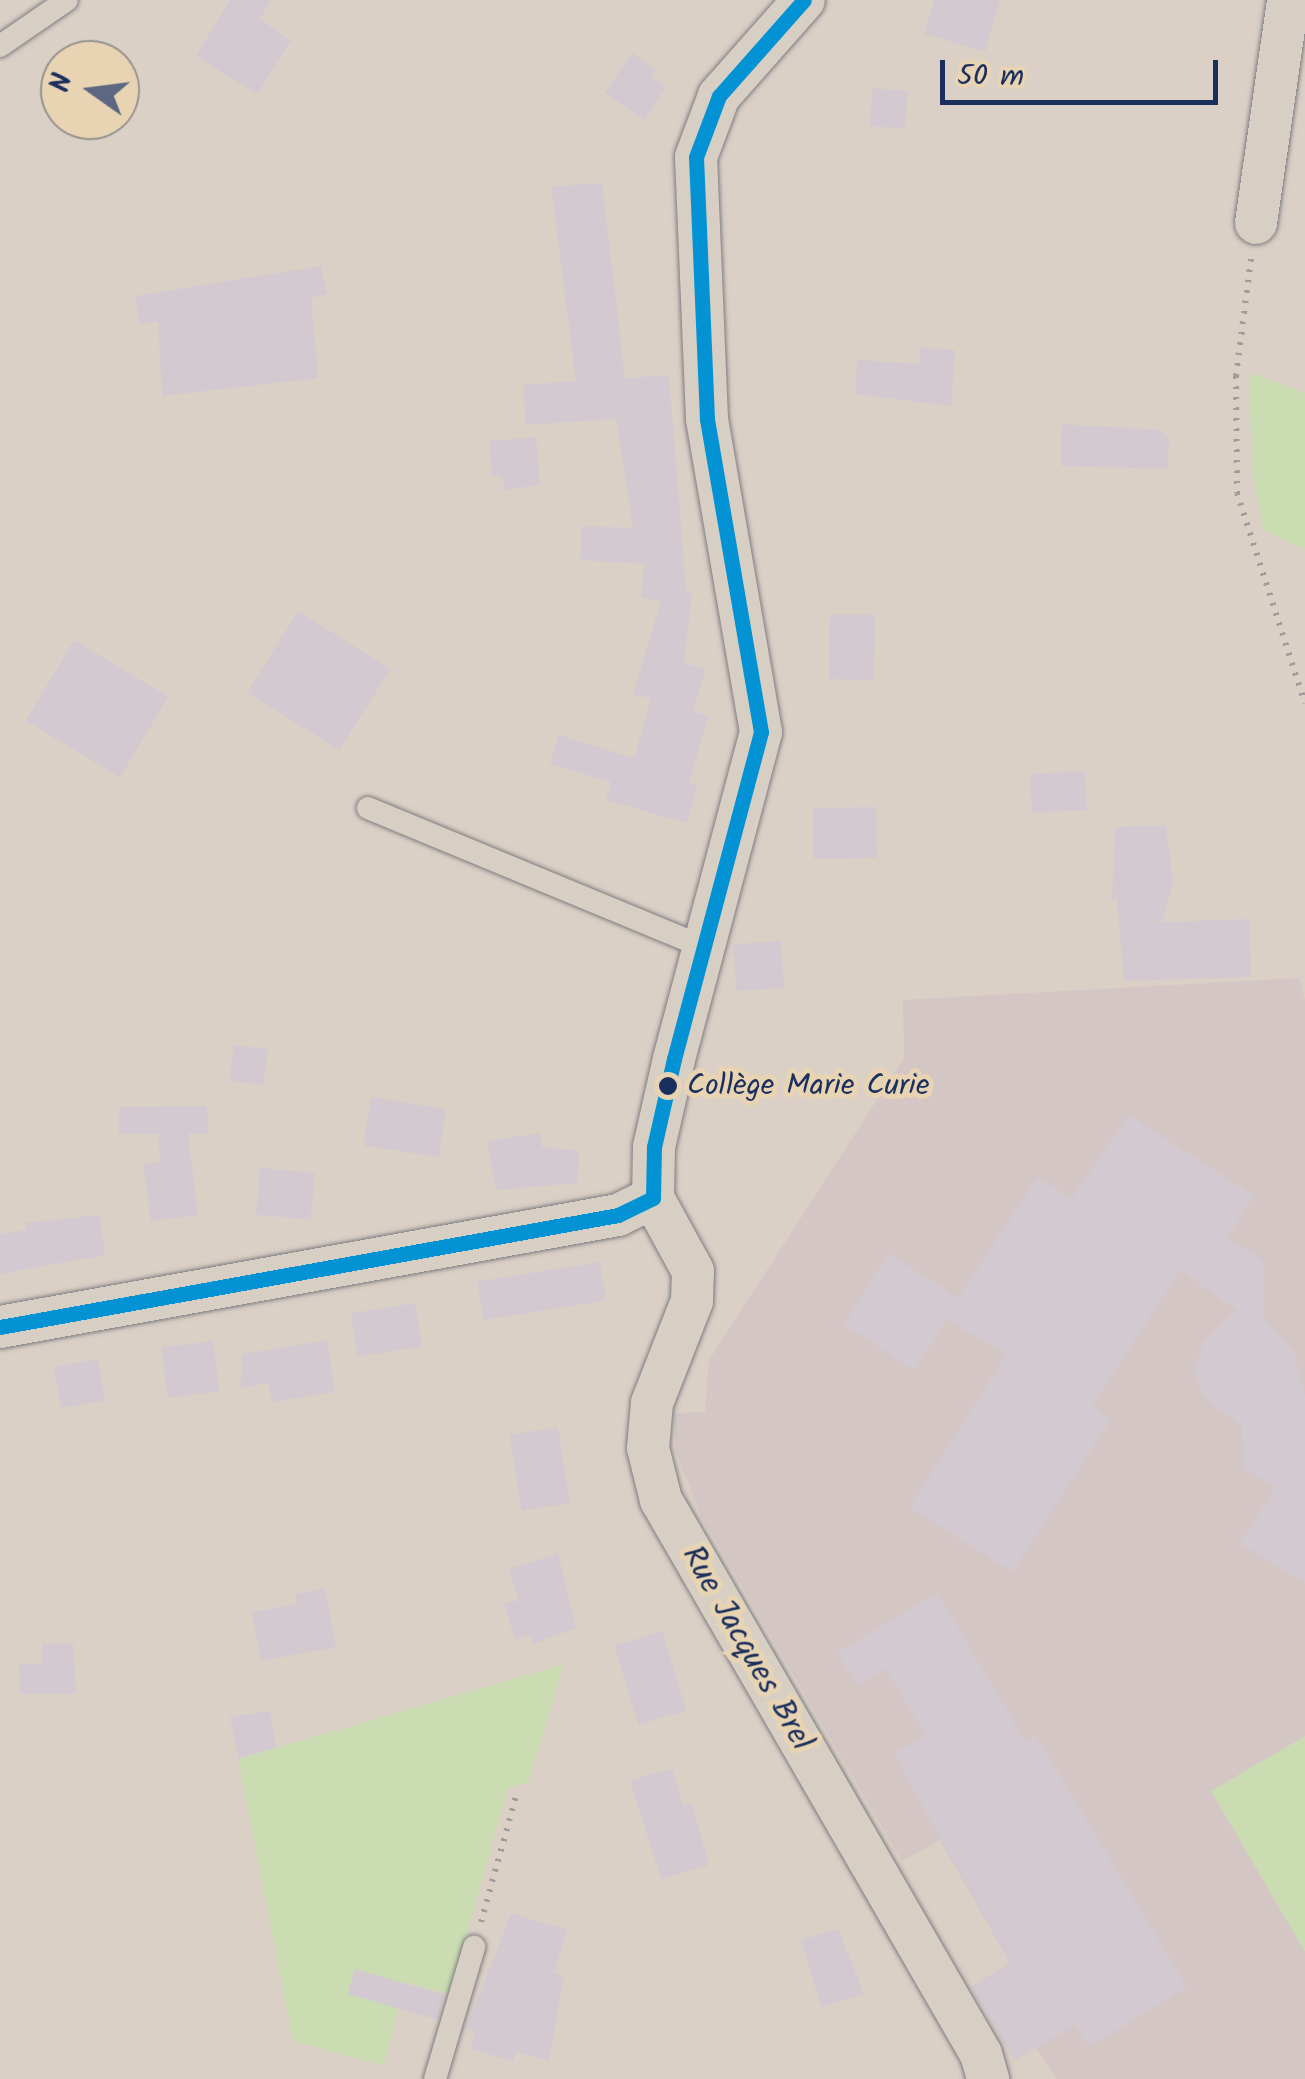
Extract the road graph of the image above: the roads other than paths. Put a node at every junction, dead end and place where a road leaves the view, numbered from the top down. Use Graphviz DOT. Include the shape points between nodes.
graph roads {
  1 [pos="67,0"];
  2 [pos="804,0"];
  3 [pos="1288,0"];
  4 [pos="0,46"];
  5 [pos="1256,223"];
  6 [pos="368,808"];
  7 [pos="704,947"];
  8 [pos="653,1198"];
  9 [pos="0,1327"];
  10 [pos="474,1947"];
  11 [pos="435,2079"];
  12 [pos="988,2079"];
  1 -- 4 [label="lane"];
  2 -- 7 [label="street" via="718,96 696,157 710,437 761,732"];
  3 -- 5 [label="street"];
  6 -- 7 [label="lane"];
  7 -- 8 [label="street" via="654,1148"];
  8 -- 9 [label="street" via="618,1215"];
  8 -- 12 [label="street, Rue Jacques Brel" via="693,1270 692,1301 652,1403 648,1448 661,1500 981,2054"];
  10 -- 11 [label="lane"];
}
